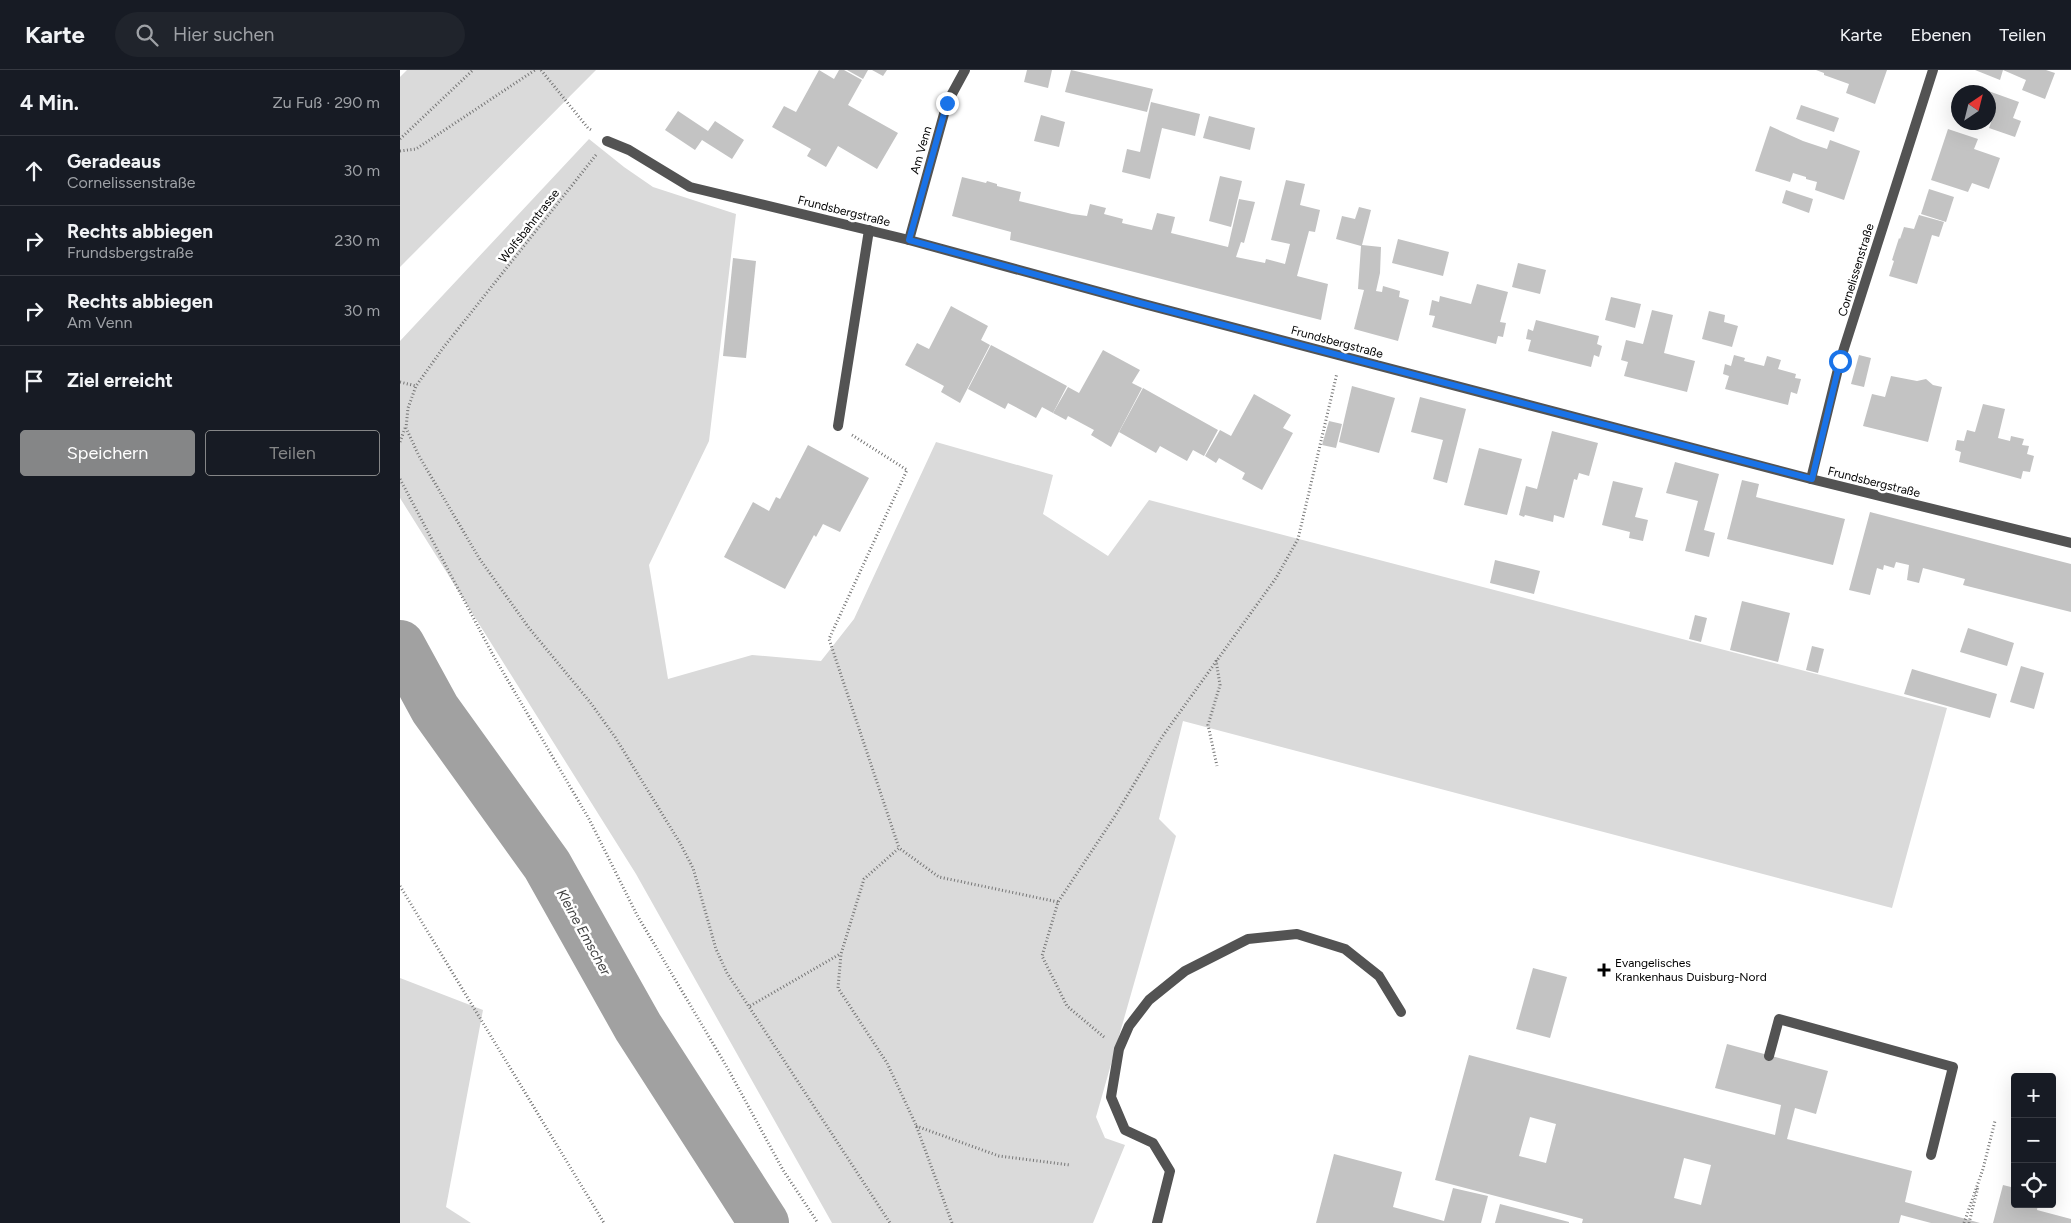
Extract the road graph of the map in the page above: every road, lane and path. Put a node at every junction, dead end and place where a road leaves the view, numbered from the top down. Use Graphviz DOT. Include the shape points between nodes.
graph roads {
  1 [pos="473,70"];
  2 [pos="535,70"];
  3 [pos="541,70"];
  4 [pos="965,70"];
  5 [pos="1933,70"];
  6 [pos="400,139"];
  7 [pos="607,141"];
  8 [pos="400,151"];
  9 [pos="869,230"];
  10 [pos="909,240"];
  11 [pos="1341,356"];
  12 [pos="400,382"];
  13 [pos="416,386"];
  14 [pos="838,426"];
  15 [pos="406,428"];
  16 [pos="400,442"];
  17 [pos="400,479"];
  18 [pos="1812,479"];
  19 [pos="2071,543"];
  20 [pos="1216,660"];
  21 [pos="1217,766"];
  22 [pos="899,848"];
  23 [pos="400,886"];
  24 [pos="1058,902"];
  25 [pos="841,954"];
  26 [pos="750,1006"];
  27 [pos="1401,1012"];
  28 [pos="1119,1049"];
  29 [pos="1769,1056"];
  30 [pos="1995,1121"];
  31 [pos="916,1125"];
  32 [pos="1931,1155"];
  33 [pos="1070,1165"];
  34 [pos="1983,1169"];
  35 [pos="604,1223"];
  36 [pos="818,1223"];
  37 [pos="890,1223"];
  38 [pos="952,1223"];
  39 [pos="1157,1223"];
  40 [pos="1964,1223"];
  41 [pos="1969,1223"];
  1 -- 6 [label="path"];
  2 -- 8 [label="path" via="416,149"];
  3 -- 7 [label="path" via="588,128"];
  4 -- 10 [label="street, Am Venn" via="947,103"];
  5 -- 18 [label="street, Cornelissenstraße" via="1840,361"];
  7 -- 9 [label="street, Frundsbergstraße" via="629,150 690,187"];
  7 -- 13 [label="path, Wolfsbahntrasse"];
  9 -- 10 [label="street, Frundsbergstraße"];
  9 -- 14 [label="street"];
  10 -- 11 [label="street, Frundsbergstraße"];
  11 -- 18 [label="street, Frundsbergstraße"];
  11 -- 20 [label="path" via="1298,539 1276,578"];
  12 -- 13 [label="path"];
  13 -- 15 [label="path, Wolfsbahntrasse" via="408,408"];
  14 -- 22 [label="path" via="907,470 828,639"];
  15 -- 16 [label="path, Wolfsbahntrasse"];
  15 -- 26 [label="path" via="479,558 529,628 615,737 680,844 693,868 716,949 727,973"];
  17 -- 36 [label="path" via="493,655 589,819 637,916 728,1069 783,1170"];
  18 -- 19 [label="street, Frundsbergstraße"];
  20 -- 21 [label="path" via="1220,685 1208,725"];
  20 -- 24 [label="path" via="1162,737"];
  22 -- 24 [label="path" via="939,877"];
  22 -- 25 [label="path" via="864,879"];
  23 -- 35 [label="path"];
  24 -- 28 [label="path" via="1042,956 1067,1006"];
  25 -- 26 [label="path"];
  25 -- 31 [label="path" via="838,988 887,1064"];
  26 -- 37 [label="path"];
  27 -- 28 [label="street" via="1379,976 1345,949 1297,934 1248,939 1185,971 1149,1000 1129,1026"];
  28 -- 39 [label="street" via="1111,1096 1125,1130 1153,1143 1170,1171"];
  29 -- 32 [label="street" via="1779,1019 1952,1067"];
  30 -- 34 [label="path"];
  31 -- 33 [label="path" via="999,1156"];
  31 -- 38 [label="path"];
  34 -- 40 [label="path"];
  34 -- 41 [label="path"];
}
